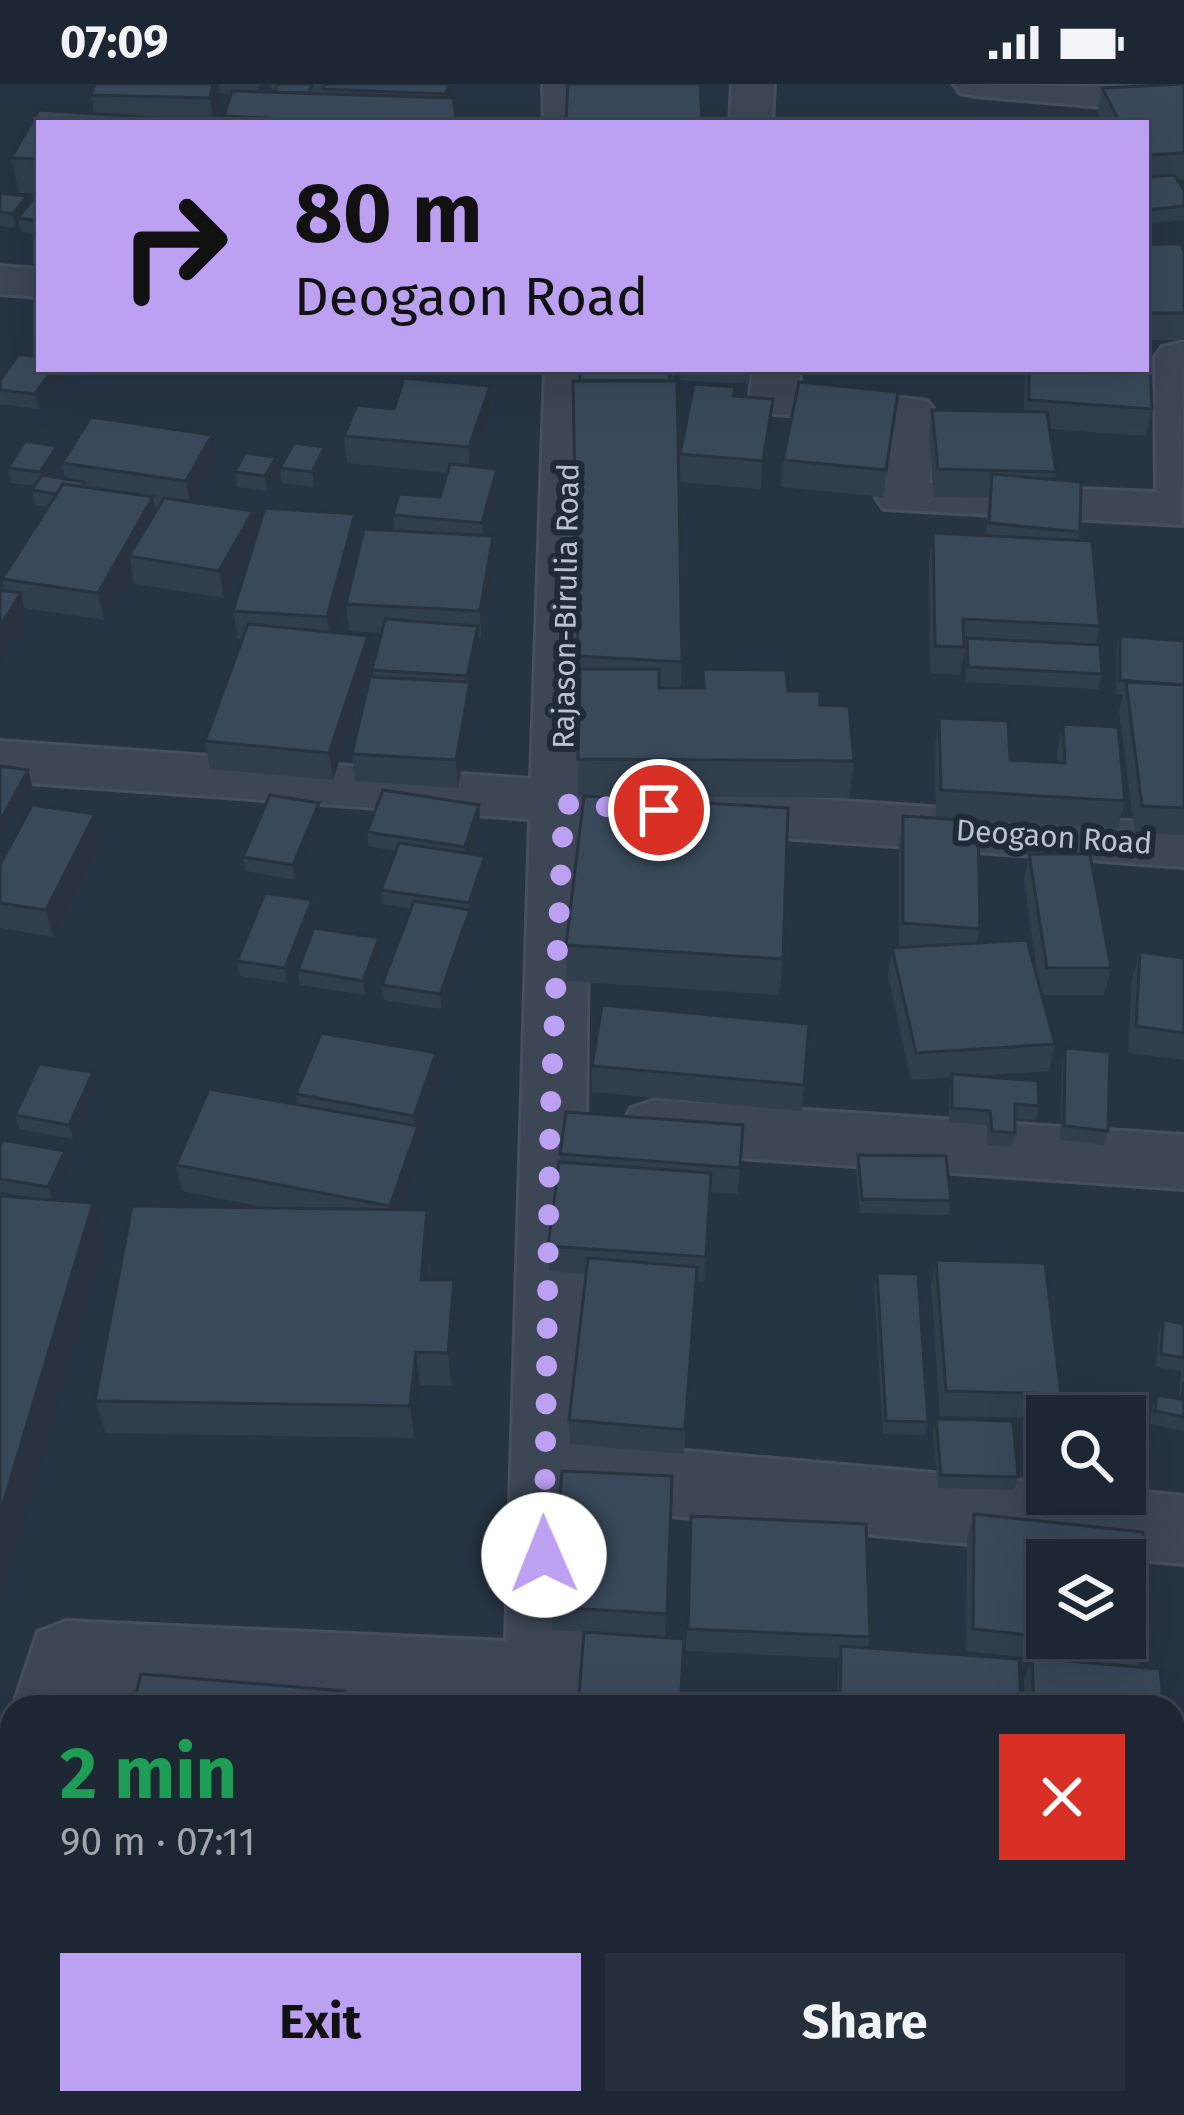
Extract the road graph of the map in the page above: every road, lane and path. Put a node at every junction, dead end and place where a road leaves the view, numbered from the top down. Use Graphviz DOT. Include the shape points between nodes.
graph roads {
  1 [pos="564,84"];
  2 [pos="753,84"];
  3 [pos="975,84"];
  4 [pos="1184,101"];
  5 [pos="565,120"];
  6 [pos="751,120"];
  7 [pos="0,280"];
  8 [pos="36,283"];
  9 [pos="1184,356"];
  10 [pos="569,372"];
  11 [pos="776,372"];
  12 [pos="1183,509"];
  13 [pos="0,761"];
  14 [pos="564,804"];
  15 [pos="1184,846"];
  16 [pos="550,1118"];
  17 [pos="1184,1162"];
  18 [pos="543,1472"];
  19 [pos="1184,1530"];
  20 [pos="546,1694"];
  21 [pos="56,1695"];
  1 -- 5 [label="street"];
  2 -- 6 [label="street"];
  3 -- 4 [label="street"];
  7 -- 8 [label="street"];
  9 -- 12 [label="street"];
  10 -- 14 [label="street, Rajason-Birulia Road"];
  11 -- 12 [label="street" via="775,399 910,411 902,498"];
  13 -- 14 [label="street, Deogaon Road"];
  14 -- 15 [label="street, Deogaon Road"];
  14 -- 16 [label="street, Rajason-Birulia Road"];
  16 -- 17 [label="street"];
  16 -- 18 [label="street, Rajason-Birulia Road"];
  18 -- 19 [label="street"];
  18 -- 20 [label="street, Rajason-Birulia Road"];
  20 -- 21 [label="street" via="66,1658"];
}
